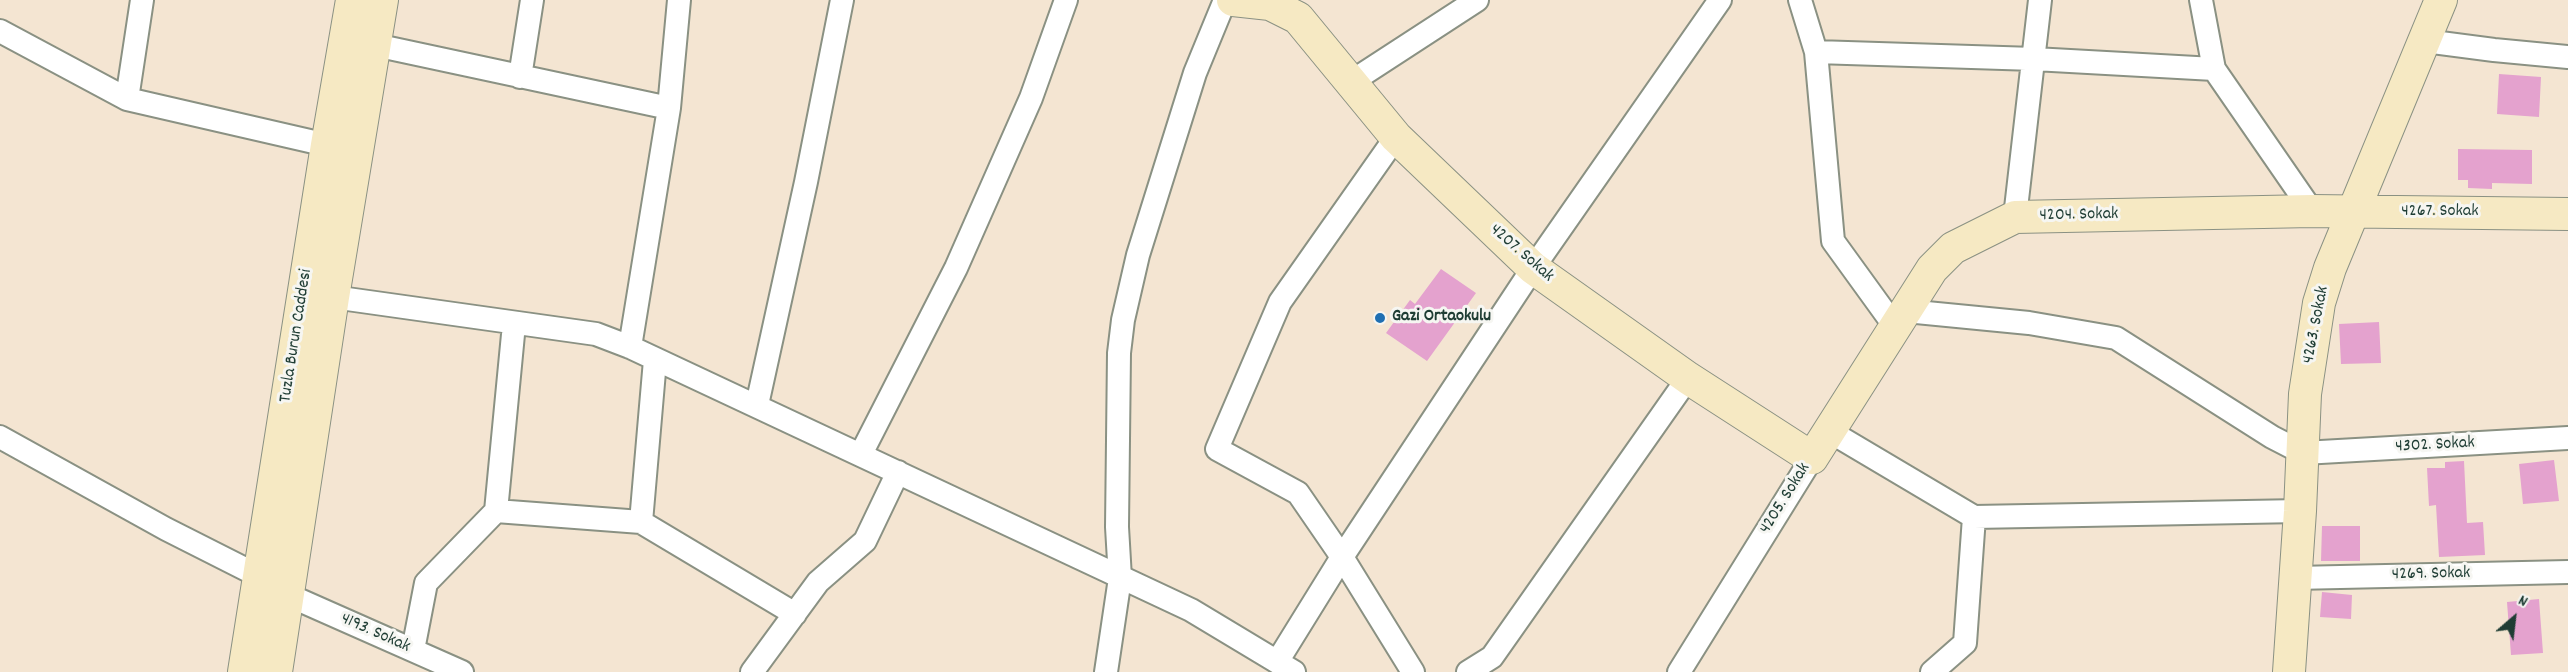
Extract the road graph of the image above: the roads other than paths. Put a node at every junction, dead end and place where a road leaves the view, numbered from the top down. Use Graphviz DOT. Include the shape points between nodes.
graph roads {
  1 [pos="142,0"];
  2 [pos="352,0"];
  3 [pos="382,0"];
  4 [pos="532,0"];
  5 [pos="679,0"];
  6 [pos="842,0"];
  7 [pos="1066,0"];
  8 [pos="1477,0"];
  9 [pos="1720,0"];
  10 [pos="1800,0"];
  11 [pos="2040,0"];
  12 [pos="2201,0"];
  13 [pos="2441,0"];
  14 [pos="1246,1"];
  15 [pos="0,31"];
  16 [pos="2425,41"];
  17 [pos="375,45"];
  18 [pos="1816,52"];
  19 [pos="2568,57"];
  20 [pos="2034,58"];
  21 [pos="2214,69"];
  22 [pos="520,77"];
  23 [pos="1351,82"];
  24 [pos="127,99"];
  25 [pos="669,108"];
  26 [pos="1396,137"];
  27 [pos="327,145"];
  28 [pos="357,147"];
  29 [pos="2312,211"];
  30 [pos="2353,212"];
  31 [pos="2568,214"];
  32 [pos="2015,217"];
  33 [pos="1533,268"];
  34 [pos="333,297"];
  35 [pos="1901,319"];
  36 [pos="514,324"];
  37 [pos="630,347"];
  38 [pos="655,360"];
  39 [pos="1688,378"];
  40 [pos="758,405"];
  41 [pos="1829,431"];
  42 [pos="0,437"];
  43 [pos="2568,438"];
  44 [pos="2303,453"];
  45 [pos="861,454"];
  46 [pos="1812,458"];
  47 [pos="898,472"];
  48 [pos="496,511"];
  49 [pos="2300,511"];
  50 [pos="1974,517"];
  51 [pos="641,522"];
  52 [pos="1342,557"];
  53 [pos="2568,572"];
  54 [pos="259,576"];
  55 [pos="2295,578"];
  56 [pos="1120,579"];
  57 [pos="288,596"];
  58 [pos="795,614"];
  59 [pos="413,650"];
  60 [pos="1286,667"];
  61 [pos="244,672"];
  62 [pos="276,672"];
  63 [pos="462,672"];
  64 [pos="752,672"];
  65 [pos="1106,672"];
  66 [pos="1413,672"];
  67 [pos="1468,672"];
  68 [pos="1679,672"];
  69 [pos="1932,672"];
  70 [pos="2289,672"];
  1 -- 24 [label="street"];
  2 -- 27 [label="street, Tuzla Burun Caddesi"];
  3 -- 17 [label="street, Tuzla Burun Caddesi"];
  4 -- 22 [label="street"];
  5 -- 25 [label="street"];
  6 -- 40 [label="street"];
  7 -- 45 [label="street" via="1032,98 956,268"];
  8 -- 23 [label="street"];
  9 -- 33 [label="street"];
  10 -- 18 [label="street"];
  11 -- 20 [label="street"];
  12 -- 21 [label="street"];
  13 -- 16 [label="street, 4263. Sokak"];
  14 -- 23 [label="street, 4207. Sokak" via="1298,18"];
  14 -- 56 [label="street" via="1192,85 1138,255 1123,320 1117,527"];
  15 -- 24 [label="street"];
  16 -- 19 [label="street"];
  16 -- 30 [label="street, 4263. Sokak"];
  17 -- 22 [label="street"];
  17 -- 28 [label="street, Tuzla Burun Caddesi"];
  18 -- 20 [label="street"];
  18 -- 35 [label="street" via="1833,241"];
  20 -- 21 [label="street"];
  20 -- 32 [label="street"];
  21 -- 29 [label="street"];
  22 -- 25 [label="street"];
  23 -- 26 [label="street, 4207. Sokak"];
  24 -- 27 [label="street"];
  25 -- 37 [label="street"];
  26 -- 33 [label="street, 4207. Sokak"];
  26 -- 52 [label="street" via="1280,302 1216,449 1298,493"];
  27 -- 28 [label="street"];
  27 -- 54 [label="street, Tuzla Burun Caddesi"];
  28 -- 34 [label="street, Tuzla Burun Caddesi"];
  29 -- 30 [label="street, 4267. Sokak"];
  29 -- 32 [label="street, 4204. Sokak"];
  30 -- 31 [label="street, 4267. Sokak"];
  30 -- 44 [label="street, 4263. Sokak" via="2319,303 2305,394"];
  32 -- 35 [label="street, 4204. Sokak" via="1953,248 1932,269"];
  33 -- 39 [label="street, 4207. Sokak"];
  33 -- 52 [label="street"];
  34 -- 36 [label="street"];
  34 -- 57 [label="street, Tuzla Burun Caddesi"];
  35 -- 41 [label="street, 4205. Sokak"];
  35 -- 44 [label="street" via="2029,323 2116,338"];
  36 -- 37 [label="street" via="596,334"];
  36 -- 48 [label="street"];
  37 -- 38 [label="street"];
  38 -- 40 [label="street"];
  38 -- 51 [label="street"];
  39 -- 46 [label="street, 4207. Sokak"];
  39 -- 67 [label="street" via="1492,657"];
  40 -- 45 [label="street"];
  41 -- 46 [label="street, 4205. Sokak"];
  41 -- 50 [label="street"];
  42 -- 54 [label="street"];
  43 -- 44 [label="street, 4302. Sokak"];
  44 -- 49 [label="street, 4263. Sokak"];
  45 -- 47 [label="street"];
  46 -- 68 [label="street, 4205. Sokak"];
  47 -- 56 [label="street"];
  47 -- 58 [label="street" via="865,541 818,582"];
  48 -- 51 [label="street"];
  48 -- 59 [label="street" via="426,584"];
  49 -- 50 [label="street"];
  49 -- 55 [label="street, 4263. Sokak"];
  50 -- 69 [label="street" via="1965,643"];
  51 -- 58 [label="street"];
  52 -- 60 [label="street"];
  52 -- 66 [label="street"];
  53 -- 55 [label="street, 4269. Sokak"];
  54 -- 61 [label="street, Tuzla Burun Caddesi"];
  55 -- 70 [label="street, 4263. Sokak"];
  56 -- 60 [label="street" via="1191,610"];
  56 -- 65 [label="street"];
  57 -- 59 [label="street, 4193. Sokak"];
  57 -- 62 [label="street, Tuzla Burun Caddesi"];
  58 -- 64 [label="street"];
  59 -- 63 [label="street, 4193. Sokak"];
}
